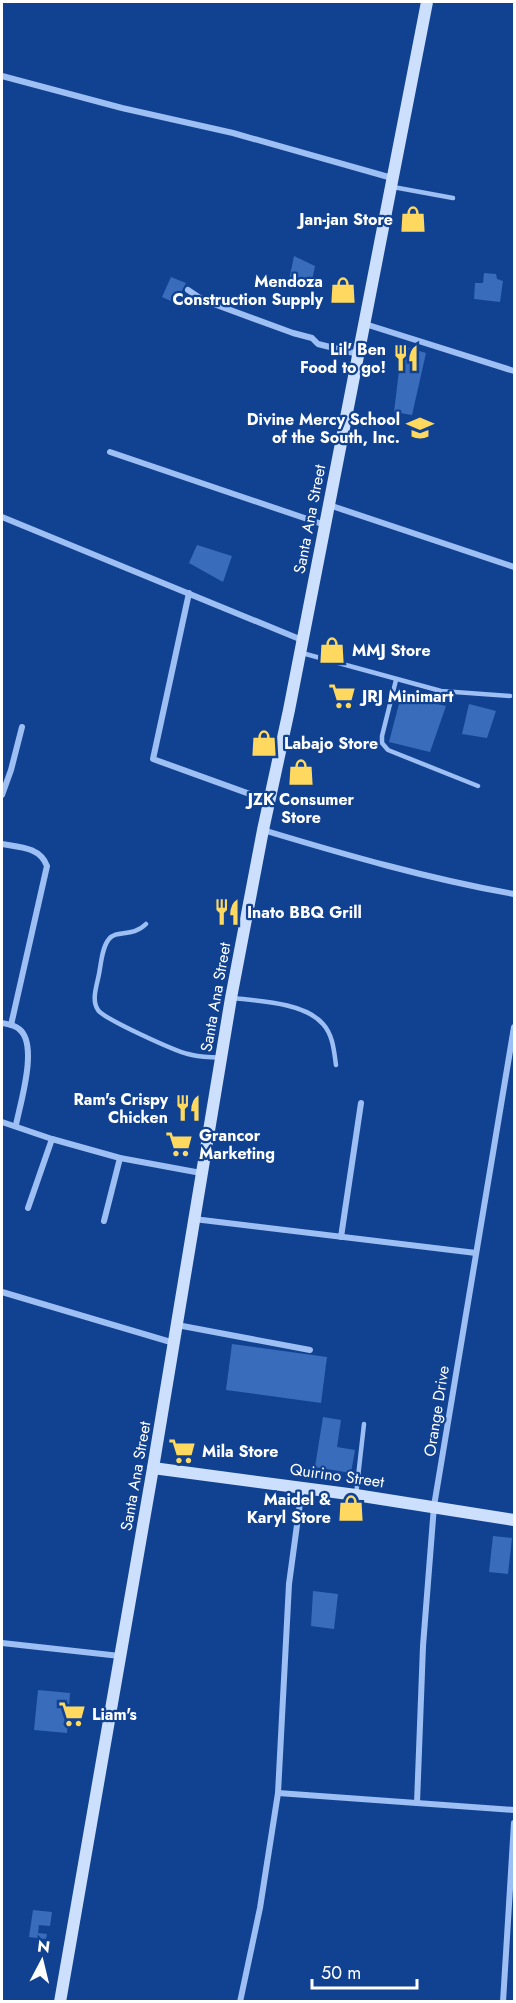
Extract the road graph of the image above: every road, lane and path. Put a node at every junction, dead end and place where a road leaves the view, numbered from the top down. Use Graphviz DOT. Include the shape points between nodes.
graph roads {
  1 [pos="427,2"];
  2 [pos="2,76"];
  3 [pos="392,183"];
  4 [pos="453,198"];
  5 [pos="188,290"];
  6 [pos="364,324"];
  7 [pos="358,354"];
  8 [pos="514,371"];
  9 [pos="110,453"];
  10 [pos="329,506"];
  11 [pos="2,516"];
  12 [pos="325,525"];
  13 [pos="514,567"];
  14 [pos="189,593"];
  15 [pos="301,646"];
  16 [pos="396,680"];
  17 [pos="510,696"];
  18 [pos="22,727"];
  19 [pos="478,786"];
  20 [pos="2,795"];
  21 [pos="269,802"];
  22 [pos="263,830"];
  23 [pos="2,844"];
  24 [pos="514,894"];
  25 [pos="146,924"];
  26 [pos="231,998"];
  27 [pos="2,1023"];
  28 [pos="11,1025"];
  29 [pos="514,1028"];
  30 [pos="222,1058"];
  31 [pos="336,1065"];
  32 [pos="361,1103"];
  33 [pos="2,1122"];
  34 [pos="16,1125"];
  35 [pos="52,1139"];
  36 [pos="120,1158"];
  37 [pos="201,1173"];
  38 [pos="28,1208"];
  39 [pos="194,1219"];
  40 [pos="104,1221"];
  41 [pos="341,1237"];
  42 [pos="476,1253"];
  43 [pos="2,1292"];
  44 [pos="177,1325"];
  45 [pos="174,1343"];
  46 [pos="310,1350"];
  47 [pos="364,1425"];
  48 [pos="153,1468"];
  49 [pos="302,1487"];
  50 [pos="356,1495"];
  51 [pos="434,1506"];
  52 [pos="514,1520"];
  53 [pos="2,1643"];
  54 [pos="120,1656"];
  55 [pos="278,1793"];
  56 [pos="417,1803"];
  57 [pos="514,1810"];
  58 [pos="514,1823"];
  59 [pos="60,2001"];
  60 [pos="240,2001"];
  61 [pos="503,2001"];
  1 -- 3 [label="main road, Santa Ana Street"];
  2 -- 3 [label="street" via="232,133"];
  3 -- 4 [label="lane"];
  3 -- 6 [label="main road, Santa Ana Street"];
  5 -- 7 [label="street" via="203,300 312,338 318,344"];
  6 -- 7 [label="main road, Santa Ana Street"];
  6 -- 8 [label="street"];
  7 -- 10 [label="main road, Santa Ana Street"];
  9 -- 12 [label="street"];
  10 -- 12 [label="main road, Santa Ana Street"];
  10 -- 13 [label="street"];
  11 -- 14 [label="street"];
  12 -- 15 [label="main road, Santa Ana Street"];
  14 -- 15 [label="street"];
  14 -- 21 [label="street" via="153,759"];
  15 -- 16 [label="lane"];
  15 -- 21 [label="main road, Santa Ana Street"];
  16 -- 17 [label="lane" via="441,691"];
  16 -- 19 [label="lane" via="382,743 388,750"];
  18 -- 20 [label="street"];
  21 -- 22 [label="main road, Santa Ana Street"];
  22 -- 24 [label="street" via="458,884"];
  22 -- 26 [label="main road, Santa Ana Street"];
  23 -- 28 [label="street" via="37,852 47,866"];
  25 -- 30 [label="lane" via="139,931 115,934 108,939 94,999 97,1009 129,1030 187,1054"];
  26 -- 30 [label="main road, Santa Ana Street"];
  26 -- 31 [label="lane" via="274,1003 310,1015 323,1024 331,1039"];
  27 -- 28 [label="street"];
  28 -- 34 [label="street" via="25,1036 29,1054"];
  29 -- 42 [label="street, Orange Drive"];
  30 -- 37 [label="main road, Santa Ana Street"];
  32 -- 41 [label="street"];
  33 -- 34 [label="street"];
  34 -- 35 [label="street"];
  35 -- 36 [label="street"];
  35 -- 38 [label="street"];
  36 -- 37 [label="street"];
  36 -- 40 [label="street"];
  37 -- 39 [label="main road, Santa Ana Street"];
  39 -- 41 [label="street"];
  39 -- 44 [label="main road, Santa Ana Street"];
  41 -- 42 [label="street"];
  42 -- 51 [label="street, Orange Drive"];
  43 -- 45 [label="street"];
  44 -- 45 [label="main road, Santa Ana Street"];
  44 -- 46 [label="street"];
  45 -- 48 [label="main road, Santa Ana Street"];
  47 -- 50 [label="lane"];
  48 -- 49 [label="main road, Quirino Street"];
  48 -- 54 [label="main road, Santa Ana Street"];
  49 -- 50 [label="main road, Quirino Street"];
  49 -- 55 [label="street" via="290,1584"];
  50 -- 51 [label="main road, Quirino Street"];
  51 -- 52 [label="main road, Quirino Street"];
  51 -- 56 [label="street, Orange Drive"];
  53 -- 54 [label="street"];
  54 -- 59 [label="main road, Santa Ana Street"];
  55 -- 56 [label="street"];
  55 -- 60 [label="street"];
  56 -- 57 [label="street"];
  58 -- 61 [label="street"];
}
